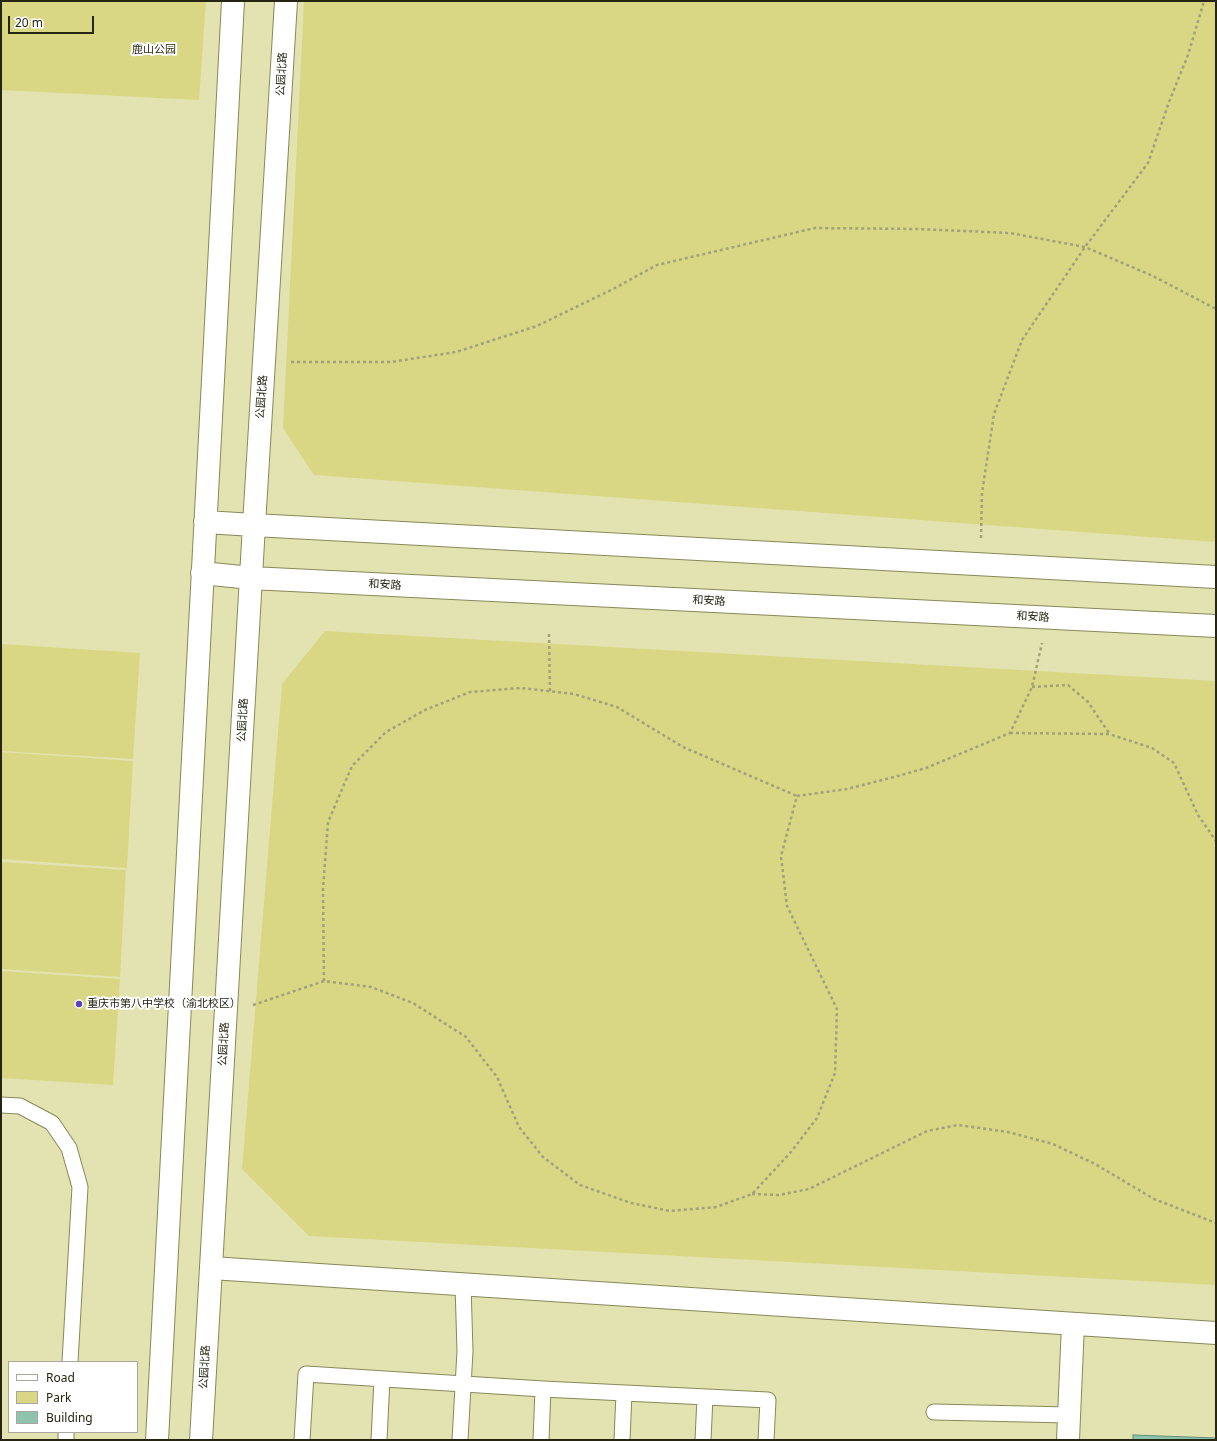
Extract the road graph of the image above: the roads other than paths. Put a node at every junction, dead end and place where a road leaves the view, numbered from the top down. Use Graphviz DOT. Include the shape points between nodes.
graph roads {
  1 [pos="233,1"];
  2 [pos="286,1"];
  3 [pos="205,522"];
  4 [pos="254,525"];
  5 [pos="202,573"];
  6 [pos="1216,577"];
  7 [pos="251,578"];
  8 [pos="1216,626"];
  9 [pos="1,1105"];
  10 [pos="211,1268"];
  11 [pos="463,1285"];
  12 [pos="1073,1324"];
  13 [pos="1216,1333"];
  14 [pos="70,1361"];
  15 [pos="382,1379"];
  16 [pos="463,1384"];
  17 [pos="543,1389"];
  18 [pos="624,1393"];
  19 [pos="705,1397"];
  20 [pos="934,1412"];
  21 [pos="1069,1415"];
  22 [pos="157,1440"];
  23 [pos="201,1440"];
  24 [pos="302,1440"];
  25 [pos="379,1440"];
  26 [pos="460,1440"];
  27 [pos="541,1440"];
  28 [pos="622,1440"];
  29 [pos="703,1440"];
  30 [pos="766,1440"];
  31 [pos="1068,1440"];
  1 -- 3 [label="main road"];
  2 -- 4 [label="main road, 公园北路"];
  3 -- 4 [label="main road"];
  3 -- 5 [label="main road"];
  4 -- 6 [label="main road"];
  4 -- 7 [label="main road, 公园北路"];
  5 -- 7 [label="main road, 和安路"];
  5 -- 22 [label="main road"];
  7 -- 8 [label="main road, 和安路"];
  7 -- 10 [label="main road, 公园北路"];
  9 -- 14 [label="lane" via="20,1106 52,1123 69,1148 80,1187"];
  10 -- 11 [label="main road"];
  10 -- 23 [label="main road, 公园北路"];
  11 -- 12 [label="main road"];
  11 -- 16 [label="lane"];
  12 -- 13 [label="main road"];
  12 -- 21 [label="main road"];
  15 -- 16 [label="lane"];
  15 -- 24 [label="lane" via="306,1374"];
  15 -- 25 [label="lane"];
  16 -- 17 [label="lane"];
  16 -- 26 [label="lane"];
  17 -- 18 [label="lane"];
  17 -- 27 [label="lane"];
  18 -- 19 [label="lane"];
  18 -- 28 [label="lane"];
  19 -- 29 [label="lane"];
  19 -- 30 [label="lane" via="768,1400"];
  20 -- 21 [label="lane"];
  21 -- 31 [label="main road"];
}
